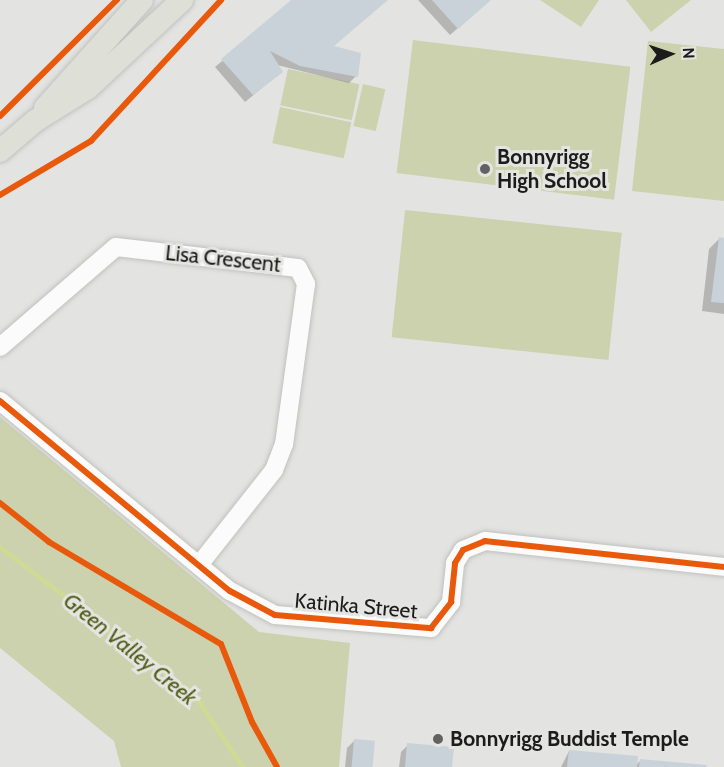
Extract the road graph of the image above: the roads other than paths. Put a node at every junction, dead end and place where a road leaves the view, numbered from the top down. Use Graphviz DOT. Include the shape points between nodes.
graph roads {
  1 [pos="142,0"];
  2 [pos="182,0"];
  3 [pos="35,121"];
  4 [pos="0,151"];
  5 [pos="0,347"];
  6 [pos="0,401"];
  7 [pos="198,565"];
  8 [pos="724,567"];
  1 -- 3 [label="main road"];
  2 -- 3 [label="main road" via="88,88"];
  3 -- 4 [label="main road"];
  5 -- 7 [label="street, Lisa Crescent" via="116,247 298,268 306,284 284,444 274,470"];
  6 -- 7 [label="street, Katinka Street"];
  7 -- 8 [label="street, Katinka Street" via="255,609 275,615 413,631 431,628 444,619 452,602 455,562 463,550 485,541"];
}
